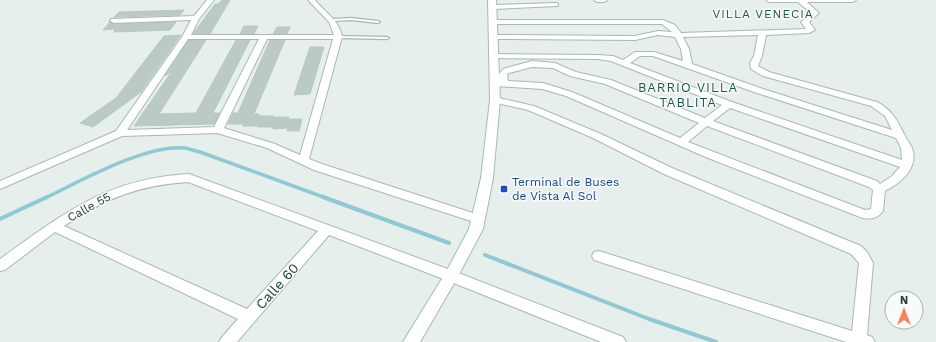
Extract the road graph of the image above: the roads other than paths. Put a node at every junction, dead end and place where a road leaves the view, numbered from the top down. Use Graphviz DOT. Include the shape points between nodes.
graph roads {
  1 [pos="211,0"];
  2 [pos="312,0"];
  3 [pos="597,0"];
  4 [pos="604,0"];
  5 [pos="769,0"];
  6 [pos="800,0"];
  7 [pos="810,0"];
  8 [pos="852,0"];
  9 [pos="492,4"];
  10 [pos="556,5"];
  11 [pos="196,18"];
  12 [pos="332,20"];
  13 [pos="114,21"];
  14 [pos="378,22"];
  15 [pos="493,22"];
  16 [pos="762,33"];
  17 [pos="679,35"];
  18 [pos="186,37"];
  19 [pos="264,37"];
  20 [pos="338,37"];
  21 [pos="494,37"];
  22 [pos="387,38"];
  23 [pos="494,56"];
  24 [pos="625,62"];
  25 [pos="688,65"];
  26 [pos="500,83"];
  27 [pos="495,100"];
  28 [pos="729,104"];
  29 [pos="706,122"];
  30 [pos="218,130"];
  31 [pos="120,133"];
  32 [pos="900,136"];
  33 [pos="682,142"];
  34 [pos="303,161"];
  35 [pos="906,165"];
  36 [pos="0,185"];
  37 [pos="879,189"];
  38 [pos="477,224"];
  39 [pos="55,227"];
  40 [pos="327,229"];
  41 [pos="599,256"];
  42 [pos="0,266"];
  43 [pos="451,276"];
  44 [pos="249,317"];
  45 [pos="863,341"];
  46 [pos="226,342"];
  47 [pos="411,342"];
  48 [pos="618,342"];
  1 -- 11 [label="street"];
  2 -- 12 [label="street"];
  3 -- 4 [label="street"];
  5 -- 6 [label="street"];
  6 -- 7 [label="street"];
  6 -- 16 [label="street" via="815,13 805,22 810,31"];
  7 -- 8 [label="street"];
  9 -- 10 [label="street"];
  9 -- 15 [label="street"];
  11 -- 13 [label="street"];
  11 -- 18 [label="street"];
  12 -- 14 [label="lane"];
  12 -- 20 [label="street" via="338,30"];
  15 -- 17 [label="street" via="658,22 668,24"];
  15 -- 21 [label="street"];
  16 -- 17 [label="street"];
  16 -- 32 [label="street" via="758,56 754,63 756,69 879,106 893,117"];
  17 -- 21 [label="street" via="658,33 635,38"];
  17 -- 25 [label="street"];
  18 -- 19 [label="street"];
  18 -- 31 [label="street"];
  19 -- 20 [label="street"];
  19 -- 30 [label="street"];
  20 -- 22 [label="lane"];
  20 -- 34 [label="street"];
  21 -- 23 [label="street"];
  23 -- 24 [label="street" via="598,57"];
  23 -- 26 [label="street"];
  24 -- 25 [label="street" via="635,55 647,53"];
  24 -- 28 [label="street"];
  25 -- 32 [label="street"];
  26 -- 27 [label="street"];
  26 -- 29 [label="street" via="506,71 532,64 551,65 573,74 608,82"];
  26 -- 33 [label="street" via="532,85 561,91"];
  27 -- 38 [label="street" via="487,178"];
  27 -- 45 [label="street" via="531,108 597,136 668,172 856,250 866,263"];
  28 -- 29 [label="street"];
  28 -- 35 [label="street"];
  29 -- 33 [label="street"];
  29 -- 37 [label="street" via="873,184"];
  30 -- 31 [label="street"];
  30 -- 34 [label="street" via="271,146"];
  31 -- 36 [label="street"];
  32 -- 35 [label="street" via="907,150"];
  33 -- 37 [label="street" via="864,214 876,211"];
  34 -- 38 [label="street"];
  35 -- 37 [label="street" via="902,175"];
  38 -- 43 [label="street"];
  39 -- 40 [label="street, Calle 55" via="96,200 115,192 157,181 189,178"];
  39 -- 42 [label="street, Calle 55"];
  39 -- 44 [label="street"];
  40 -- 43 [label="street"];
  40 -- 44 [label="street, Calle 60"];
  41 -- 45 [label="street"];
  43 -- 47 [label="street"];
  43 -- 48 [label="street"];
  44 -- 46 [label="street, Calle 60"];
}
